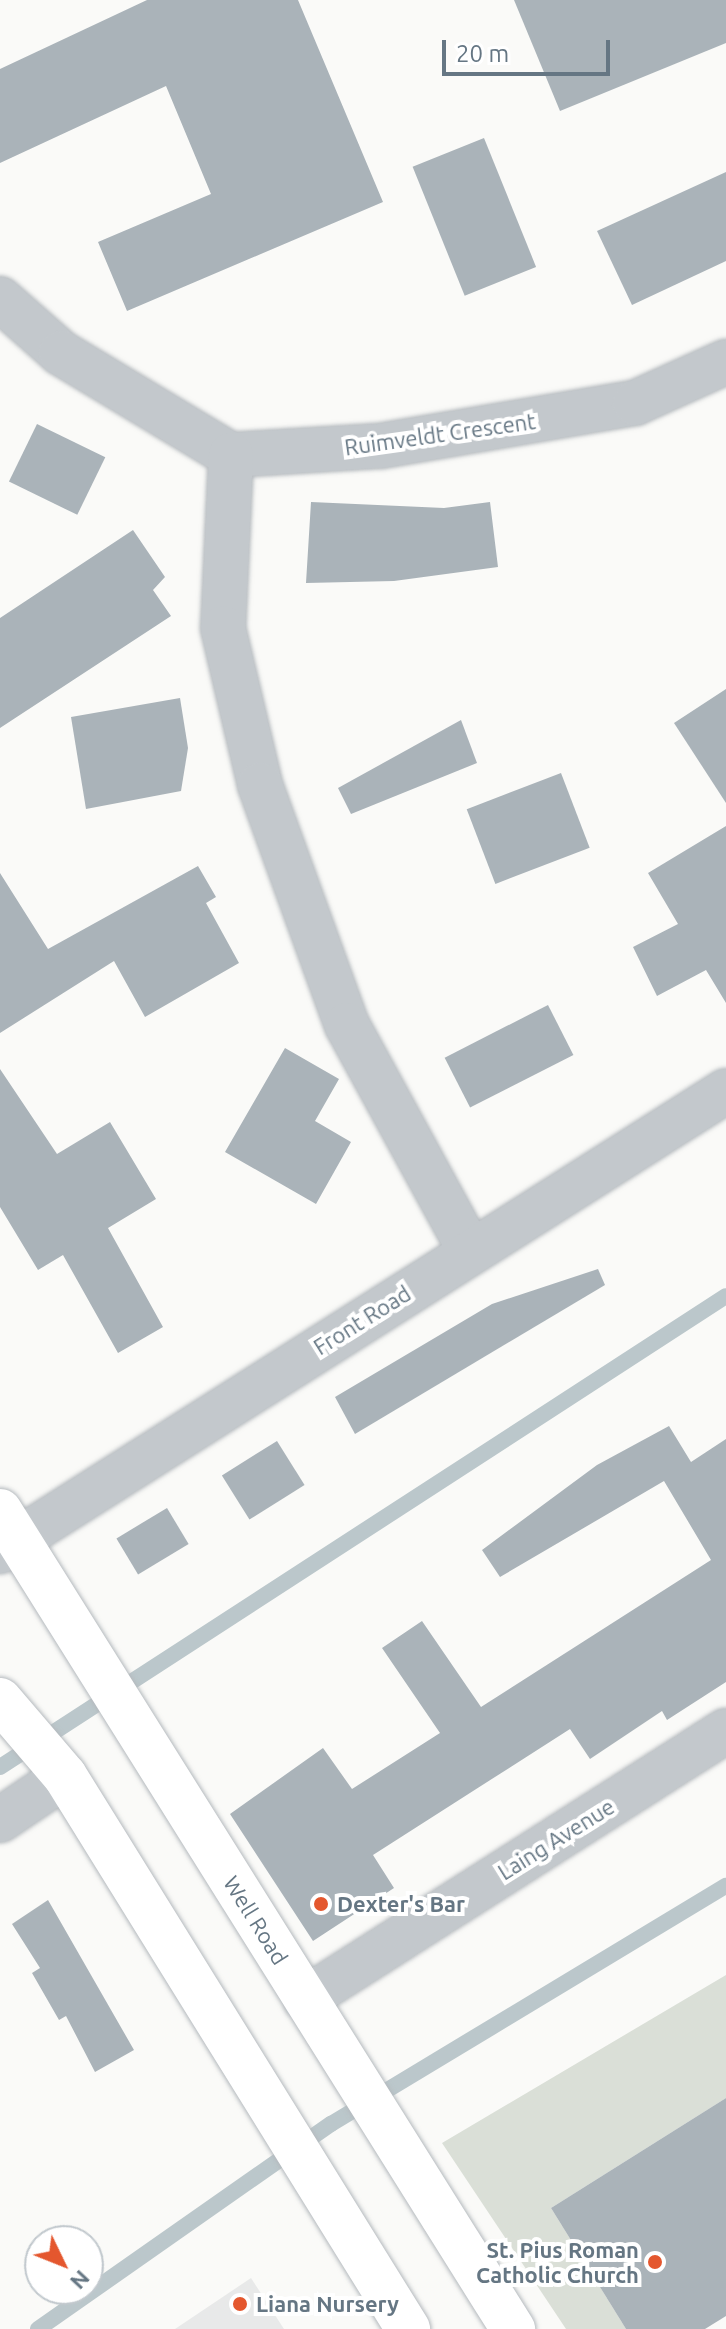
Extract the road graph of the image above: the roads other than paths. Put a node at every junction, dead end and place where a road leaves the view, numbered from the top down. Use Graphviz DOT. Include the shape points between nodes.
graph roads {
  1 [pos="0,299"];
  2 [pos="726,362"];
  3 [pos="231,455"];
  4 [pos="726,1091"];
  5 [pos="470,1251"];
  6 [pos="6,1533"];
  7 [pos="0,1700"];
  8 [pos="726,1731"];
  9 [pos="65,1776"];
  10 [pos="0,1820"];
  11 [pos="313,2014"];
  12 [pos="408,2329"];
  13 [pos="513,2329"];
  1 -- 3 [label="street" via="61,353"];
  2 -- 3 [label="street, Ruimveldt Crescent" via="635,403 380,446"];
  3 -- 5 [label="street" via="223,628 260,785 347,1025"];
  4 -- 5 [label="street, Front Road"];
  5 -- 6 [label="street, Front Road"];
  6 -- 11 [label="main road, Well Road"];
  7 -- 9 [label="main road"];
  8 -- 11 [label="street, Laing Avenue"];
  9 -- 10 [label="street"];
  9 -- 12 [label="main road"];
  11 -- 13 [label="main road, Well Road"];
}
